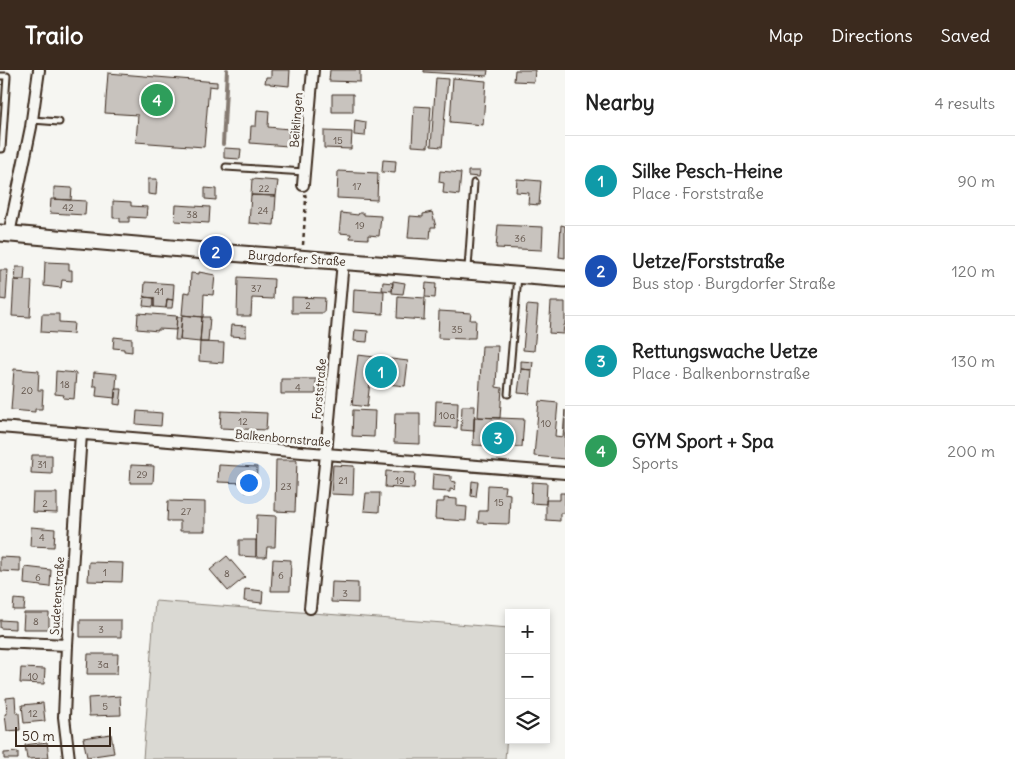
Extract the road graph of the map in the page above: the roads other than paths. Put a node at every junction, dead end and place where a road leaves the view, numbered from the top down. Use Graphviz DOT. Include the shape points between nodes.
graph roads {
  1 [pos="39,70"];
  2 [pos="312,70"];
  3 [pos="0,76"];
  4 [pos="32,120"];
  5 [pos="59,122"];
  6 [pos="0,148"];
  7 [pos="226,167"];
  8 [pos="305,172"];
  9 [pos="474,183"];
  10 [pos="303,185"];
  11 [pos="4,233"];
  12 [pos="343,261"];
  13 [pos="468,271"];
  14 [pos="518,276"];
  15 [pos="565,279"];
  16 [pos="508,394"];
  17 [pos="0,427"];
  18 [pos="81,434"];
  19 [pos="326,454"];
  20 [pos="565,473"];
  21 [pos="310,608"];
  22 [pos="0,642"];
  23 [pos="66,645"];
  24 [pos="69,759"];
  1 -- 4 [label="street"];
  2 -- 8 [label="street, Beiklingen"];
  3 -- 6 [label="lane" via="7,76"];
  4 -- 5 [label="lane"];
  4 -- 11 [label="street"];
  7 -- 8 [label="lane"];
  8 -- 10 [label="street, Beiklingen"];
  9 -- 13 [label="lane"];
  11 -- 12 [label="main road, Burgdorfer Straße"];
  12 -- 13 [label="main road, Burgdorfer Straße"];
  12 -- 19 [label="street, Forststraße"];
  13 -- 14 [label="main road, Burgdorfer Straße"];
  14 -- 15 [label="main road, Burgdorfer Straße"];
  14 -- 16 [label="lane"];
  17 -- 18 [label="street, Balkenbornstraße"];
  18 -- 19 [label="street, Balkenbornstraße"];
  18 -- 23 [label="street, Sudetenstraße"];
  19 -- 20 [label="street, Balkenbornstraße"];
  19 -- 21 [label="street, Forststraße"];
  22 -- 23 [label="street"];
  23 -- 24 [label="street, Sudetenstraße" via="64,717"];
}
